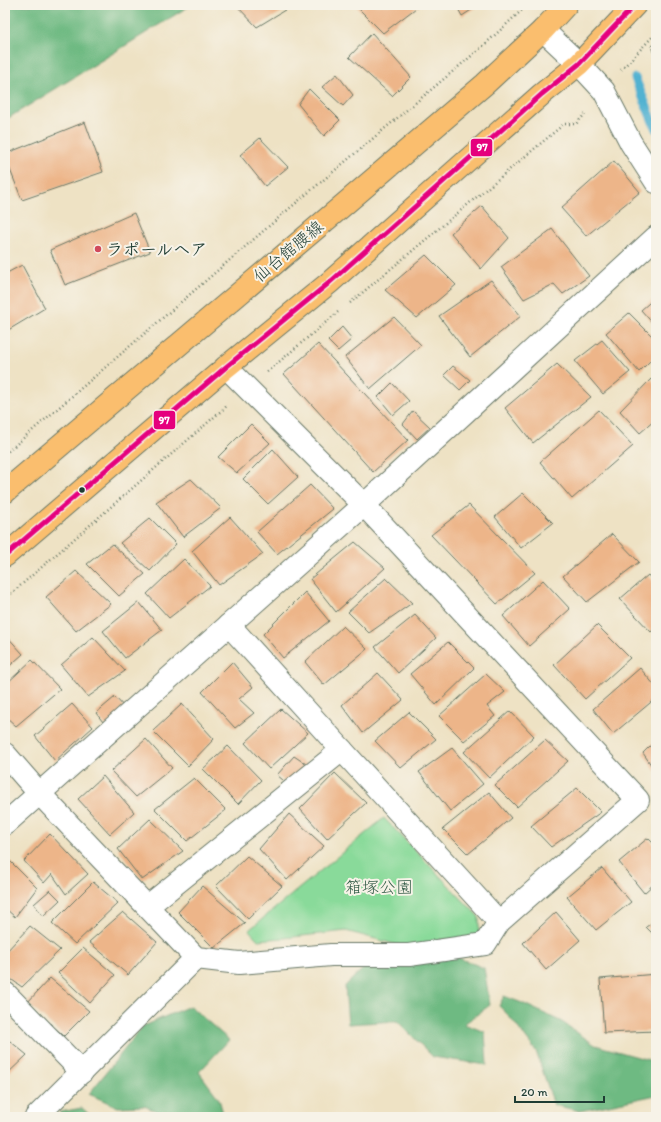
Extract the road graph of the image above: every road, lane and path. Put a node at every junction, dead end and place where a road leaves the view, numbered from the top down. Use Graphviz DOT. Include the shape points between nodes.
graph roads {
  1 [pos="528,5"];
  2 [pos="566,5"];
  3 [pos="635,5"];
  4 [pos="544,30"];
  5 [pos="656,33"];
  6 [pos="579,64"];
  7 [pos="621,70"];
  8 [pos="587,113"];
  9 [pos="656,182"];
  10 [pos="656,237"];
  11 [pos="226,367"];
  12 [pos="247,388"];
  13 [pos="5,454"];
  14 [pos="5,492"];
  15 [pos="364,505"];
  16 [pos="5,556"];
  17 [pos="5,599"];
  18 [pos="229,625"];
  19 [pos="342,750"];
  20 [pos="5,754"];
  21 [pos="40,793"];
  22 [pos="5,824"];
  23 [pos="148,906"];
  24 [pos="499,922"];
  25 [pos="196,958"];
  26 [pos="5,993"];
  27 [pos="82,1072"];
  28 [pos="36,1117"];
  1 -- 13 [label="path"];
  2 -- 4 [label="main road, 仙台館腰線"];
  3 -- 6 [label="main road"];
  4 -- 6 [label="street"];
  4 -- 14 [label="main road, 仙台館腰線" via="340,208"];
  5 -- 7 [label="path"];
  6 -- 9 [label="street" via="604,91 631,143"];
  6 -- 11 [label="main road" via="329,283"];
  8 -- 12 [label="path" via="576,124 564,124"];
  10 -- 15 [label="street"];
  11 -- 12 [label="street"];
  11 -- 16 [label="main road"];
  12 -- 15 [label="street"];
  12 -- 17 [label="path"];
  15 -- 18 [label="street"];
  15 -- 24 [label="street" via="638,800"];
  18 -- 19 [label="street"];
  18 -- 21 [label="street"];
  19 -- 23 [label="street"];
  19 -- 24 [label="street"];
  20 -- 21 [label="street"];
  21 -- 22 [label="street"];
  21 -- 23 [label="street"];
  23 -- 25 [label="street"];
  24 -- 25 [label="street" via="485,944 409,955 331,955 239,963"];
  25 -- 27 [label="street"];
  26 -- 27 [label="street"];
  27 -- 28 [label="street"];
}
